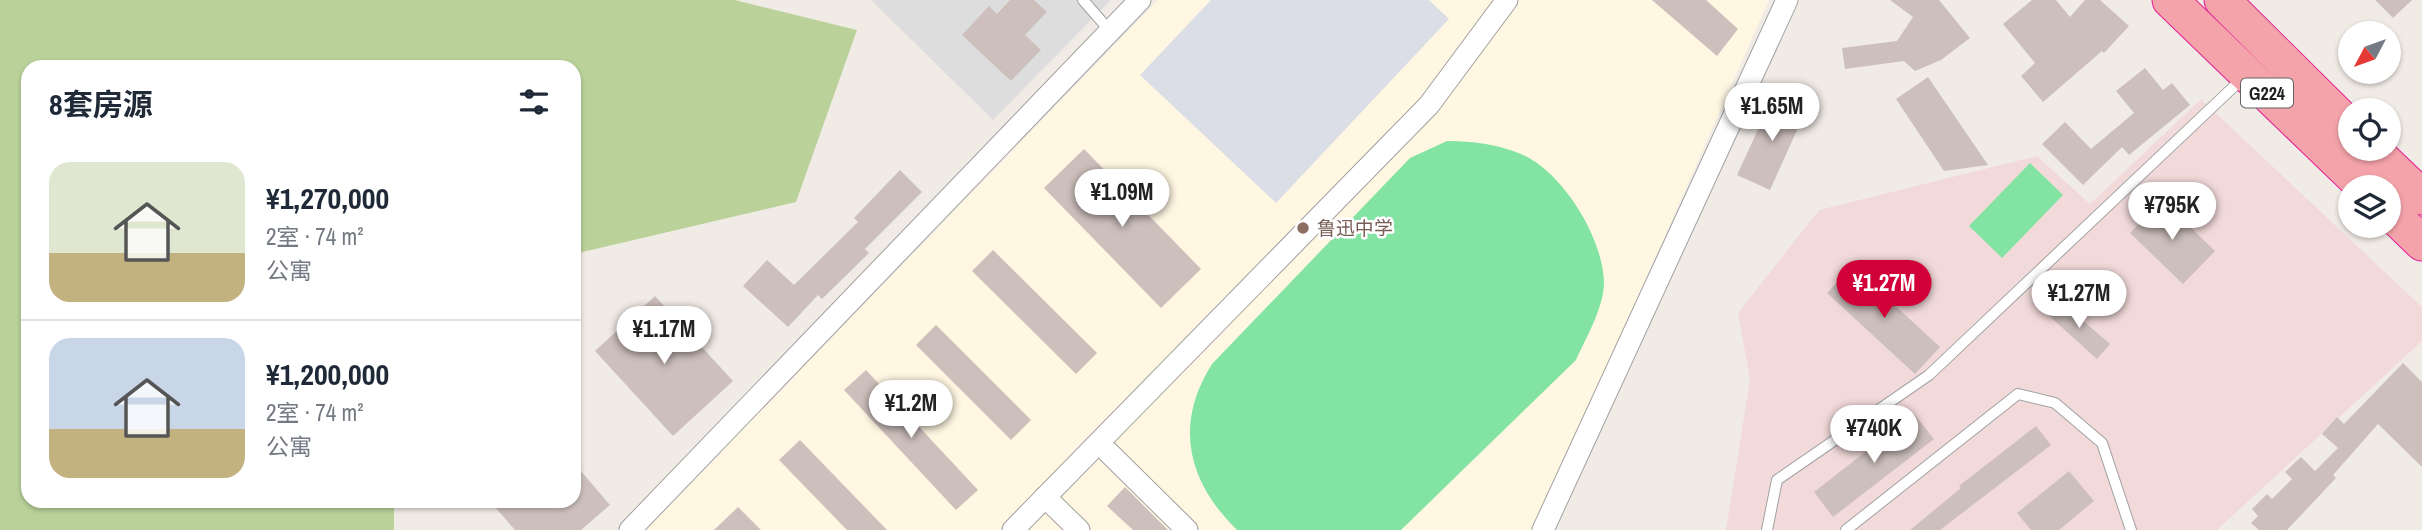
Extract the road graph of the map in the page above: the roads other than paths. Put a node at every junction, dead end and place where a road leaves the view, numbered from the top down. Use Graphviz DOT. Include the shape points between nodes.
graph roads {
  1 [pos="1083,0"];
  2 [pos="1140,0"];
  3 [pos="1507,0"];
  4 [pos="1787,0"];
  5 [pos="2170,0"];
  6 [pos="2222,0"];
  7 [pos="1110,31"];
  8 [pos="2247,74"];
  9 [pos="2338,115"];
  10 [pos="2384,161"];
  11 [pos="2352,175"];
  12 [pos="2422,197"];
  13 [pos="2401,223"];
  14 [pos="2422,243"];
  15 [pos="1108,452"];
  16 [pos="1045,497"];
  17 [pos="630,530"];
  18 [pos="1013,530"];
  19 [pos="1079,530"];
  20 [pos="1186,530"];
  21 [pos="1543,530"];
  22 [pos="1767,530"];
  23 [pos="1846,530"];
  24 [pos="2131,530"];
  1 -- 7 [label="lane"];
  2 -- 7 [label="street"];
  3 -- 16 [label="street" via="1429,105"];
  4 -- 21 [label="street"];
  5 -- 8 [label="highway, G224"];
  6 -- 9 [label="highway, G224"];
  7 -- 17 [label="street"];
  8 -- 11 [label="highway, G224"];
  8 -- 22 [label="lane" via="1929,375 1777,480"];
  10 -- 12 [label="highway"];
  13 -- 14 [label="highway"];
  15 -- 20 [label="street"];
  16 -- 18 [label="street"];
  16 -- 19 [label="street"];
  23 -- 24 [label="lane" via="2018,394 2054,403 2102,443"];
}
